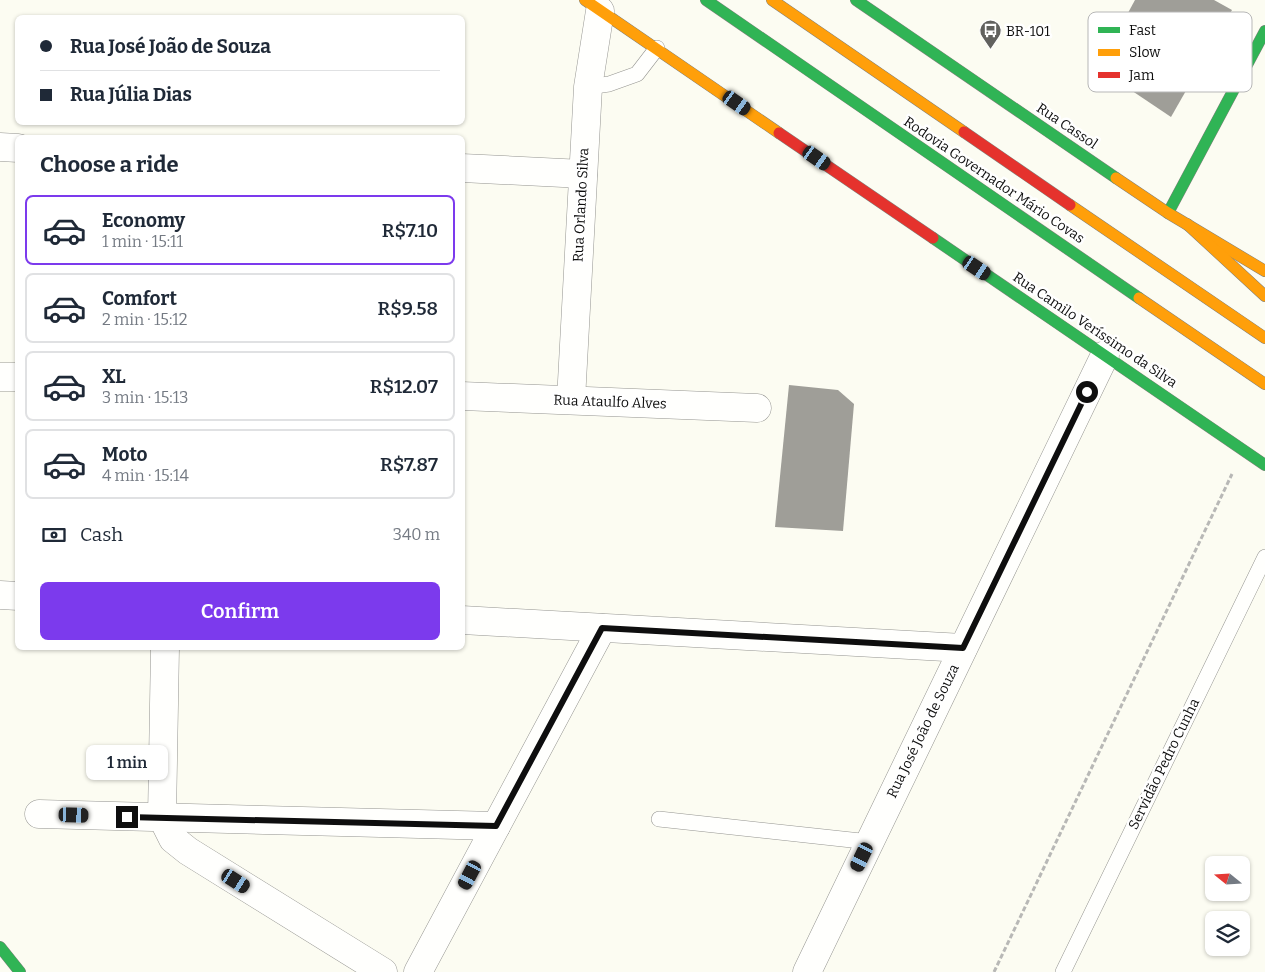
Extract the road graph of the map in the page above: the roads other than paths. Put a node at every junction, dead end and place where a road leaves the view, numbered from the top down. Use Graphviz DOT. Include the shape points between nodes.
graph roads {
  1 [pos="706,0"];
  2 [pos="772,0"];
  3 [pos="856,0"];
  4 [pos="593,5"];
  5 [pos="1265,32"];
  6 [pos="657,48"];
  7 [pos="1252,56"];
  8 [pos="588,87"];
  9 [pos="1233,92"];
  10 [pos="0,147"];
  11 [pos="15,148"];
  12 [pos="465,168"];
  13 [pos="583,174"];
  14 [pos="1168,212"];
  15 [pos="1187,224"];
  16 [pos="1265,271"];
  17 [pos="1265,296"];
  18 [pos="1265,338"];
  19 [pos="1105,356"];
  20 [pos="0,377"];
  21 [pos="15,377"];
  22 [pos="1265,384"];
  23 [pos="465,396"];
  24 [pos="571,400"];
  25 [pos="758,408"];
  26 [pos="1265,465"];
  27 [pos="1265,557"];
  28 [pos="0,595"];
  29 [pos="15,596"];
  30 [pos="465,620"];
  31 [pos="602,628"];
  32 [pos="963,648"];
  33 [pos="165,650"];
  34 [pos="39,814"];
  35 [pos="162,818"];
  36 [pos="659,819"];
  37 [pos="496,826"];
  38 [pos="870,842"];
  39 [pos="0,947"];
  40 [pos="20,972"];
  41 [pos="384,972"];
  42 [pos="418,972"];
  43 [pos="807,972"];
  44 [pos="1063,972"];
  1 -- 22 [label="main road, Rodovia Governador Mário Covas"];
  2 -- 18 [label="main road, Rodovia Governador Mário Covas"];
  3 -- 14 [label="main road, Rua Cassol"];
  4 -- 6 [label="main road, Rua Camilo Veríssimo da Silva"];
  4 -- 8 [label="street, Rua Orlando Silva"];
  5 -- 7 [label="main road"];
  6 -- 8 [label="lane" via="637,74 610,84"];
  6 -- 19 [label="main road, Rua Camilo Veríssimo da Silva"];
  8 -- 13 [label="street, Rua Orlando Silva"];
  9 -- 14 [label="main road"];
  10 -- 11 [label="street"];
  12 -- 13 [label="street"];
  13 -- 24 [label="street, Rua Orlando Silva"];
  14 -- 15 [label="main road, Rua Cassol"];
  15 -- 16 [label="main road, Rua Cassol"];
  15 -- 17 [label="main road"];
  19 -- 26 [label="main road, Rua Camilo Veríssimo da Silva"];
  19 -- 32 [label="street, Rua José João de Souza"];
  20 -- 21 [label="street"];
  23 -- 24 [label="street, Rua Ataulfo Alves"];
  24 -- 25 [label="street, Rua Ataulfo Alves"];
  27 -- 44 [label="lane, Servidão Pedro Cunha"];
  28 -- 29 [label="street"];
  30 -- 31 [label="street"];
  31 -- 32 [label="street"];
  31 -- 37 [label="street"];
  32 -- 38 [label="street, Rua José João de Souza"];
  33 -- 35 [label="street"];
  34 -- 35 [label="street"];
  35 -- 37 [label="street"];
  35 -- 41 [label="street" via="173,839 188,851"];
  36 -- 38 [label="lane"];
  37 -- 42 [label="street"];
  38 -- 43 [label="street, Rua José João de Souza"];
  39 -- 40 [label="main road"];
}
